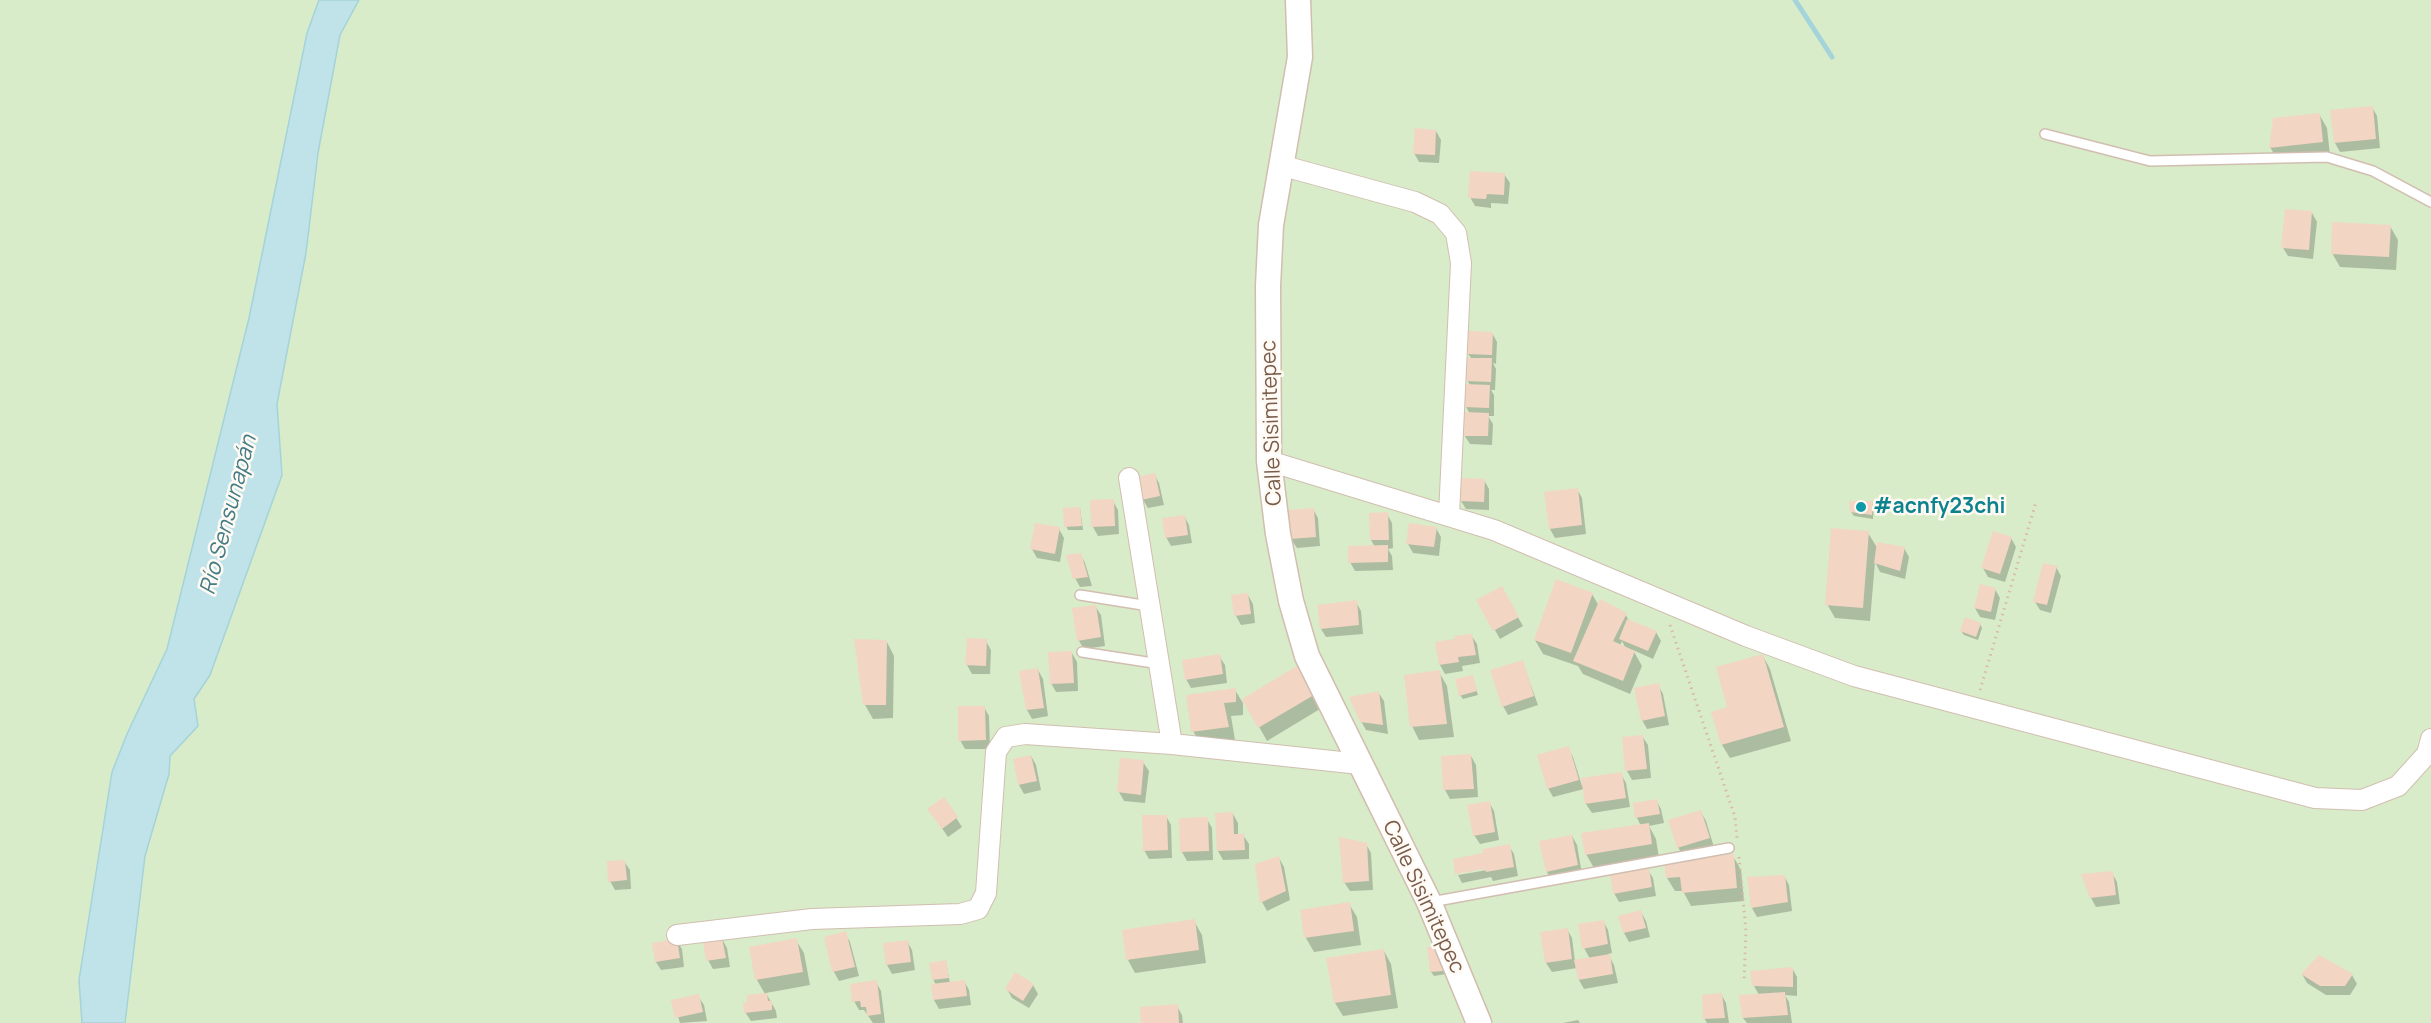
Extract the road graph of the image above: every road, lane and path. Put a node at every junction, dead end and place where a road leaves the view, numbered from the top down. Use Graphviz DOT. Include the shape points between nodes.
graph roads {
  1 [pos="1298,0"];
  2 [pos="2045,134"];
  3 [pos="1280,165"];
  4 [pos="2431,202"];
  5 [pos="1269,461"];
  6 [pos="1129,478"];
  7 [pos="2036,502"];
  8 [pos="1449,515"];
  9 [pos="1080,595"];
  10 [pos="1661,601"];
  11 [pos="1149,606"];
  12 [pos="1082,652"];
  13 [pos="1160,664"];
  14 [pos="1975,708"];
  15 [pos="2431,740"];
  16 [pos="1172,744"];
  17 [pos="1360,764"];
  18 [pos="1737,840"];
  19 [pos="1734,850"];
  20 [pos="1429,902"];
  21 [pos="677,935"];
  22 [pos="1744,982"];
  23 [pos="1479,1023"];
  1 -- 3 [label="street, Calle Sisimitepec" via="1300,57"];
  2 -- 4 [label="lane" via="2150,161 2327,157 2373,171"];
  3 -- 5 [label="street, Calle Sisimitepec" via="1271,225 1269,276"];
  3 -- 8 [label="street" via="1415,202 1440,214 1456,233 1461,263"];
  5 -- 8 [label="street"];
  5 -- 17 [label="street, Calle Sisimitepec" via="1278,534 1307,656"];
  6 -- 11 [label="street"];
  7 -- 14 [label="path"];
  8 -- 10 [label="street" via="1494,530"];
  9 -- 11 [label="lane"];
  10 -- 14 [label="street" via="1854,676"];
  10 -- 18 [label="path" via="1735,817"];
  11 -- 13 [label="street"];
  12 -- 13 [label="lane"];
  13 -- 16 [label="street"];
  14 -- 15 [label="street" via="2315,798 2362,800 2398,786 2427,754"];
  16 -- 17 [label="street"];
  16 -- 21 [label="street" via="1025,734 1006,737 996,752 986,893 978,909 960,914 812,919"];
  17 -- 20 [label="street, Calle Sisimitepec"];
  19 -- 20 [label="lane"];
  19 -- 22 [label="path" via="1746,931"];
  20 -- 23 [label="street, Calle Sisimitepec"];
}
